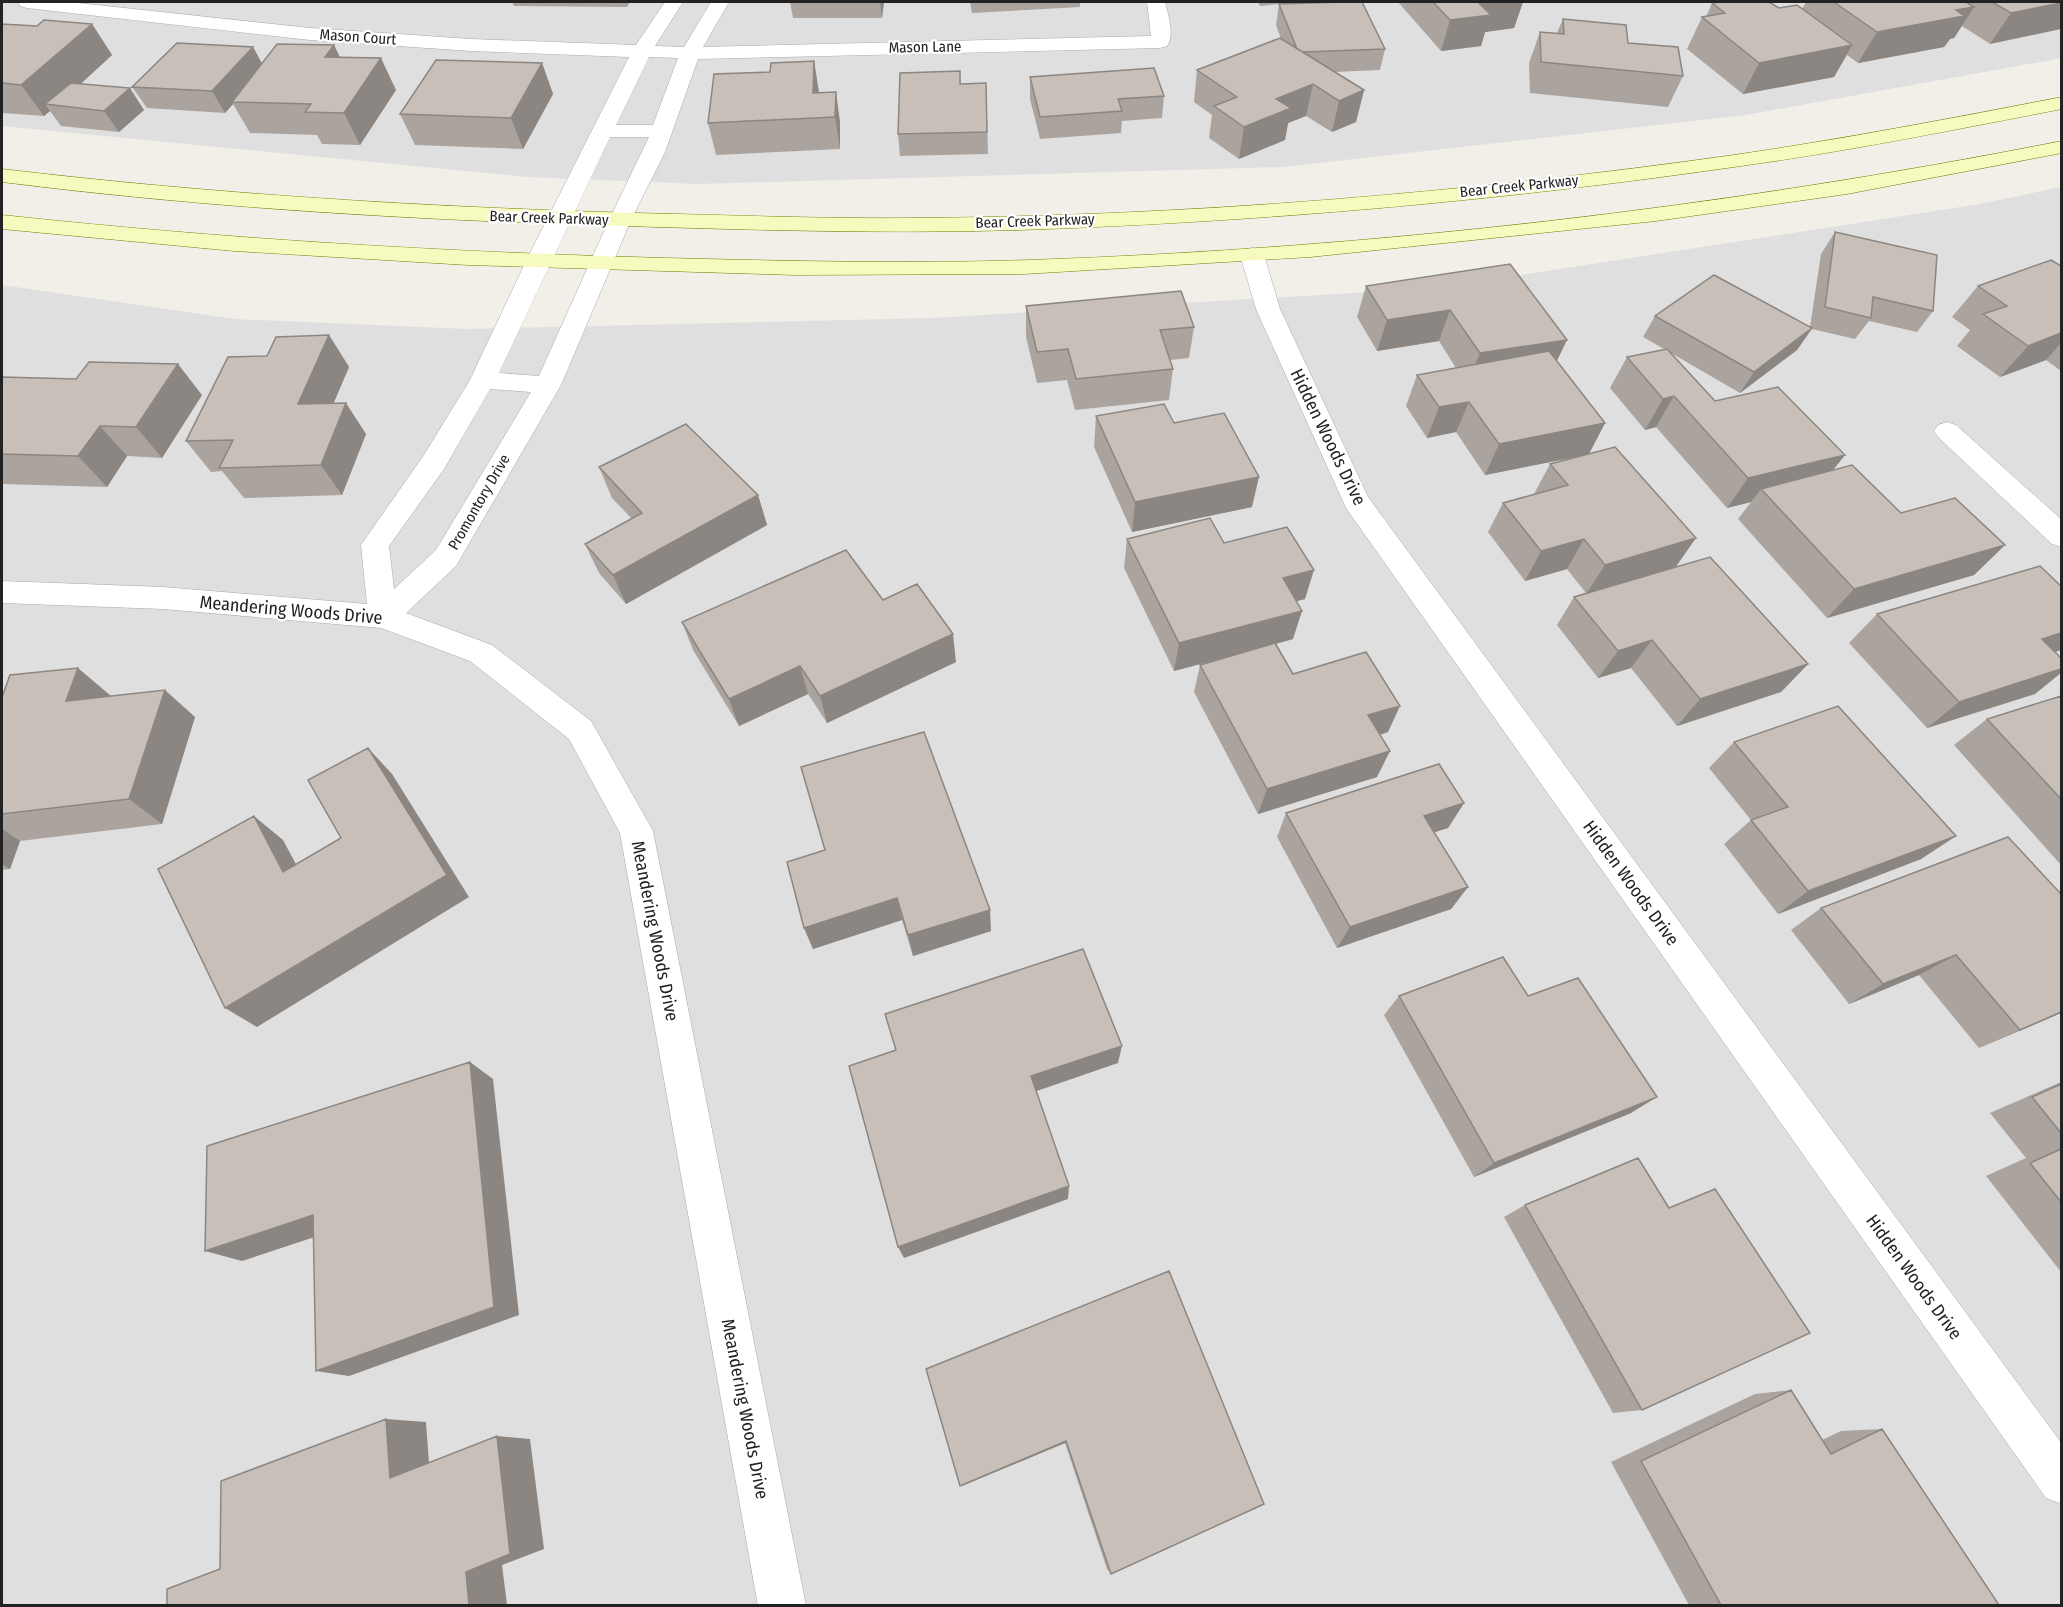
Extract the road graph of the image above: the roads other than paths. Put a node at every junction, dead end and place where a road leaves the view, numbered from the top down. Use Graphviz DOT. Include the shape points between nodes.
graph roads {
  1 [pos="27,2"];
  2 [pos="674,2"];
  3 [pos="720,2"];
  4 [pos="1156,2"];
  5 [pos="642,51"];
  6 [pos="690,53"];
  7 [pos="2061,103"];
  8 [pos="603,131"];
  9 [pos="661,131"];
  10 [pos="2061,147"];
  11 [pos="2,176"];
  12 [pos="559,218"];
  13 [pos="620,220"];
  14 [pos="2,222"];
  15 [pos="1252,255"];
  16 [pos="538,261"];
  17 [pos="602,263"];
  18 [pos="483,380"];
  19 [pos="548,385"];
  20 [pos="1947,430"];
  21 [pos="2061,537"];
  22 [pos="2,591"];
  23 [pos="383,617"];
  24 [pos="2061,1482"];
  25 [pos="782,1605"];
  1 -- 5 [label="street, Mason Court" via="310,34"];
  2 -- 5 [label="street"];
  3 -- 6 [label="street, Promontory Drive"];
  4 -- 6 [label="street, Mason Lane" via="1160,42"];
  5 -- 6 [label="street, Mason Court"];
  5 -- 8 [label="street"];
  6 -- 9 [label="street, Promontory Drive"];
  7 -- 13 [label="main road, Bear Creek Parkway" via="1734,161 1393,200 1074,221 903,225"];
  8 -- 9 [label="street"];
  8 -- 12 [label="street"];
  9 -- 13 [label="street, Promontory Drive"];
  10 -- 15 [label="main road" via="1773,200 1428,240"];
  11 -- 12 [label="main road, Bear Creek Parkway" via="353,208"];
  12 -- 13 [label="main road, Bear Creek Parkway"];
  12 -- 16 [label="street"];
  13 -- 17 [label="street, Promontory Drive"];
  14 -- 16 [label="main road" via="321,251"];
  15 -- 17 [label="main road" via="911,269"];
  15 -- 24 [label="street, Hidden Woods Drive" via="1268,309 1356,501"];
  16 -- 17 [label="main road"];
  16 -- 18 [label="street"];
  17 -- 19 [label="street, Promontory Drive"];
  18 -- 19 [label="street"];
  18 -- 23 [label="street" via="434,462 375,545"];
  19 -- 23 [label="street, Promontory Drive" via="446,558"];
  20 -- 21 [label="street"];
  22 -- 23 [label="street, Meandering Woods Drive" via="163,598"];
  23 -- 25 [label="street, Meandering Woods Drive" via="481,653 580,730 636,831"];
}
